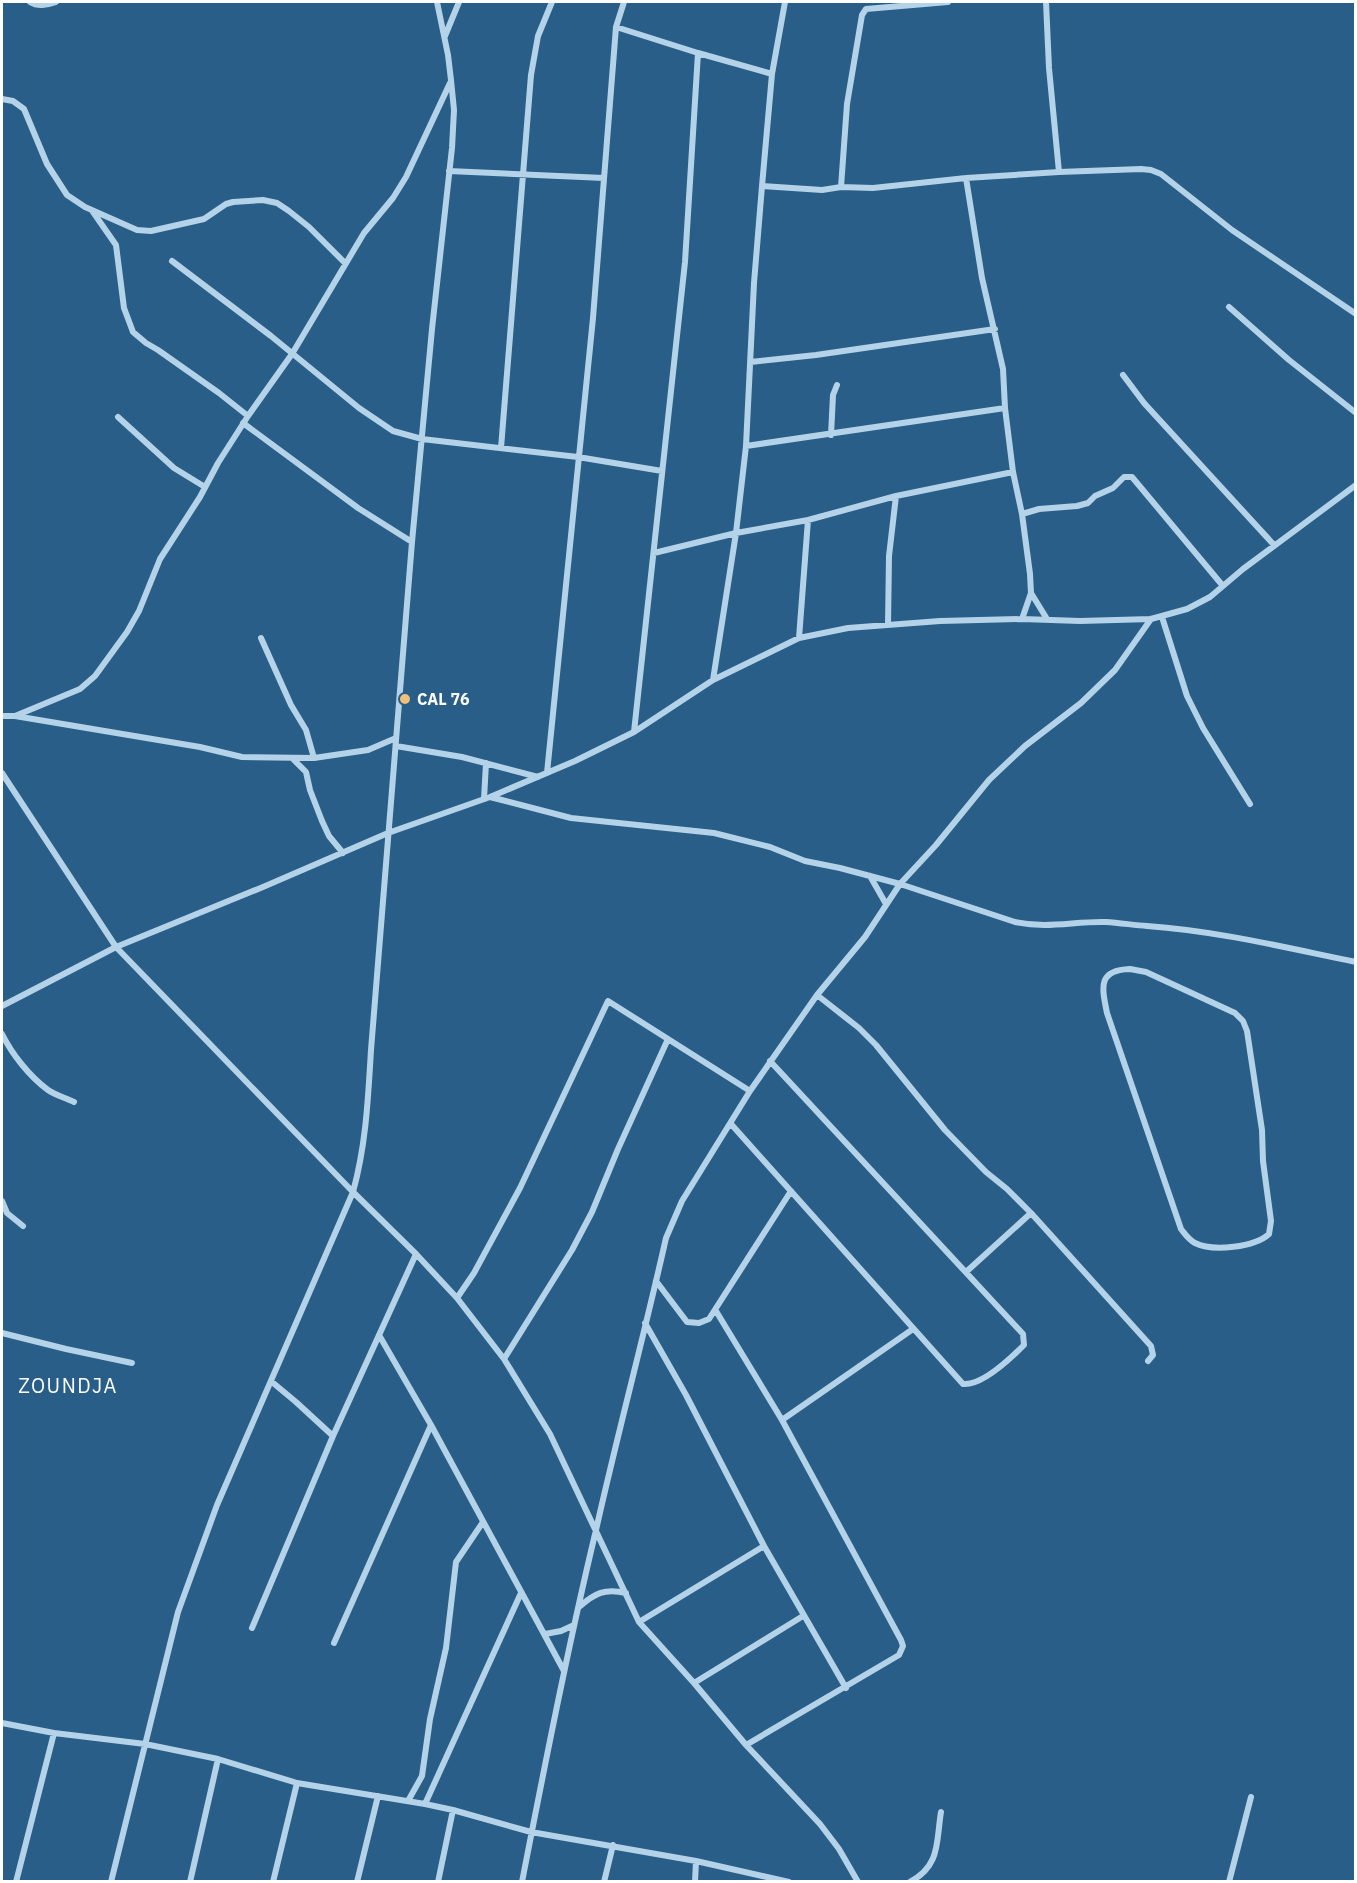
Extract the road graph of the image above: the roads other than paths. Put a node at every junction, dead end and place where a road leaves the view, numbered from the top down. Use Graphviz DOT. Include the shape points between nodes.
graph roads {
  1 [pos="30,2"];
  2 [pos="56,2"];
  3 [pos="436,2"];
  4 [pos="459,2"];
  5 [pos="552,2"];
  6 [pos="624,2"];
  7 [pos="785,2"];
  8 [pos="948,2"];
  9 [pos="1046,2"];
  10 [pos="616,27"];
  11 [pos="444,37"];
  12 [pos="698,53"];
  13 [pos="772,74"];
  14 [pos="452,80"];
  15 [pos="2,99"];
  16 [pos="449,171"];
  17 [pos="1059,172"];
  18 [pos="522,174"];
  19 [pos="604,178"];
  20 [pos="966,178"];
  21 [pos="762,186"];
  22 [pos="841,187"];
  23 [pos="93,211"];
  24 [pos="172,261"];
  25 [pos="345,263"];
  26 [pos="1229,307"];
  27 [pos="1356,314"];
  28 [pos="995,329"];
  29 [pos="292,354"];
  30 [pos="751,362"];
  31 [pos="1123,375"];
  32 [pos="837,385"];
  33 [pos="1005,408"];
  34 [pos="1356,413"];
  35 [pos="248,416"];
  36 [pos="118,417"];
  37 [pos="243,423"];
  38 [pos="831,435"];
  39 [pos="422,439"];
  40 [pos="746,446"];
  41 [pos="501,448"];
  42 [pos="578,457"];
  43 [pos="662,471"];
  44 [pos="1013,472"];
  45 [pos="1356,485"];
  46 [pos="206,488"];
  47 [pos="896,496"];
  48 [pos="1022,514"];
  49 [pos="808,520"];
  50 [pos="736,533"];
  51 [pos="412,542"];
  52 [pos="1274,545"];
  53 [pos="654,553"];
  54 [pos="1223,586"];
  55 [pos="1031,593"];
  56 [pos="1162,617"];
  57 [pos="1022,619"];
  58 [pos="1047,619"];
  59 [pos="1151,619"];
  60 [pos="888,625"];
  61 [pos="261,638"];
  62 [pos="799,638"];
  63 [pos="713,680"];
  64 [pos="2,716"];
  65 [pos="15,716"];
  66 [pos="634,732"];
  67 [pos="396,738"];
  68 [pos="396,746"];
  69 [pos="314,758"];
  70 [pos="292,759"];
  71 [pos="486,763"];
  72 [pos="2,773"];
  73 [pos="547,773"];
  74 [pos="539,777"];
  75 [pos="487,798"];
  76 [pos="1250,804"];
  77 [pos="388,832"];
  78 [pos="343,853"];
  79 [pos="870,876"];
  80 [pos="900,884"];
  81 [pos="886,904"];
  82 [pos="117,947"];
  83 [pos="1356,962"];
  84 [pos="817,995"];
  85 [pos="2,1006"];
  86 [pos="2,1034"];
  87 [pos="668,1039"];
  88 [pos="770,1061"];
  89 [pos="750,1091"];
  90 [pos="74,1102"];
  91 [pos="731,1124"];
  92 [pos="791,1191"];
  93 [pos="353,1192"];
  94 [pos="1269,1196"];
  95 [pos="2,1201"];
  96 [pos="1030,1214"];
  97 [pos="23,1226"];
  98 [pos="416,1254"];
  99 [pos="966,1272"];
  100 [pos="656,1281"];
  101 [pos="457,1298"];
  102 [pos="716,1311"];
  103 [pos="645,1323"];
  104 [pos="913,1329"];
  105 [pos="2,1333"];
  106 [pos="380,1335"];
  107 [pos="504,1359"];
  108 [pos="1148,1361"];
  109 [pos="132,1363"];
  110 [pos="272,1382"];
  111 [pos="783,1420"];
  112 [pos="431,1425"];
  113 [pos="333,1436"];
  114 [pos="483,1522"];
  115 [pos="596,1528"];
  116 [pos="764,1546"];
  117 [pos="521,1593"];
  118 [pos="627,1593"];
  119 [pos="578,1608"];
  120 [pos="804,1616"];
  121 [pos="639,1622"];
  122 [pos="574,1625"];
  123 [pos="252,1628"];
  124 [pos="545,1634"];
  125 [pos="334,1642"];
  126 [pos="564,1671"];
  127 [pos="694,1683"];
  128 [pos="846,1688"];
  129 [pos="2,1723"];
  130 [pos="54,1733"];
  131 [pos="145,1744"];
  132 [pos="746,1745"];
  133 [pos="218,1760"];
  134 [pos="297,1783"];
  135 [pos="378,1796"];
  136 [pos="1251,1797"];
  137 [pos="408,1801"];
  138 [pos="425,1804"];
  139 [pos="453,1810"];
  140 [pos="941,1812"];
  141 [pos="531,1832"];
  142 [pos="613,1845"];
  143 [pos="696,1861"];
  144 [pos="16,1881"];
  145 [pos="111,1881"];
  146 [pos="190,1881"];
  147 [pos="273,1881"];
  148 [pos="357,1881"];
  149 [pos="438,1881"];
  150 [pos="522,1881"];
  151 [pos="604,1881"];
  152 [pos="695,1881"];
  153 [pos="789,1881"];
  154 [pos="858,1881"];
  155 [pos="910,1881"];
  156 [pos="1228,1881"];
  1 -- 2 [label="street"];
  3 -- 11 [label="street"];
  4 -- 11 [label="street"];
  5 -- 18 [label="street" via="538,36 531,75"];
  6 -- 10 [label="street"];
  7 -- 13 [label="street"];
  8 -- 22 [label="street" via="867,9 862,15 846,104"];
  9 -- 17 [label="street"];
  10 -- 12 [label="street"];
  10 -- 19 [label="street"];
  11 -- 14 [label="street"];
  12 -- 13 [label="street"];
  12 -- 43 [label="street" via="684,262"];
  13 -- 21 [label="street"];
  14 -- 16 [label="street"];
  14 -- 25 [label="street" via="406,177"];
  15 -- 23 [label="street" via="24,109 47,164 67,195"];
  16 -- 18 [label="street"];
  16 -- 39 [label="street"];
  17 -- 20 [label="street"];
  17 -- 27 [label="street" via="1141,169 1161,174 1232,230"];
  18 -- 19 [label="street"];
  18 -- 41 [label="street"];
  19 -- 42 [label="street"];
  20 -- 22 [label="street" via="873,188"];
  20 -- 28 [label="street" via="982,278"];
  21 -- 22 [label="street" via="822,190"];
  21 -- 30 [label="street"];
  23 -- 25 [label="street" via="137,230 151,231 204,219 233,202 263,200 289,211"];
  23 -- 35 [label="street" via="116,245 124,309 133,332"];
  24 -- 29 [label="street"];
  25 -- 29 [label="street"];
  26 -- 34 [label="street"];
  28 -- 30 [label="street"];
  28 -- 33 [label="street"];
  29 -- 35 [label="street"];
  29 -- 39 [label="street" via="393,431"];
  30 -- 40 [label="street"];
  31 -- 52 [label="street"];
  32 -- 38 [label="street"];
  33 -- 38 [label="street"];
  33 -- 44 [label="street"];
  35 -- 37 [label="street"];
  36 -- 46 [label="street" via="174,468"];
  37 -- 46 [label="street"];
  37 -- 51 [label="street" via="358,508"];
  38 -- 40 [label="street"];
  39 -- 41 [label="street"];
  39 -- 51 [label="street"];
  40 -- 50 [label="street"];
  41 -- 42 [label="street"];
  42 -- 43 [label="street"];
  42 -- 73 [label="street"];
  43 -- 53 [label="street"];
  44 -- 47 [label="street"];
  44 -- 48 [label="street"];
  45 -- 52 [label="street"];
  46 -- 65 [label="street" via="160,559 128,632 95,676 80,689"];
  47 -- 49 [label="street"];
  47 -- 60 [label="street" via="889,556"];
  48 -- 54 [label="street" via="1088,503 1124,477 1132,477"];
  48 -- 55 [label="street"];
  49 -- 50 [label="street"];
  49 -- 62 [label="street"];
  50 -- 53 [label="street"];
  50 -- 63 [label="street"];
  51 -- 67 [label="street"];
  52 -- 54 [label="street"];
  53 -- 66 [label="street"];
  54 -- 56 [label="street" via="1199,604"];
  55 -- 57 [label="street"];
  55 -- 58 [label="street"];
  56 -- 59 [label="street"];
  56 -- 76 [label="street" via="1187,696"];
  57 -- 58 [label="street"];
  57 -- 60 [label="street"];
  58 -- 59 [label="street"];
  59 -- 80 [label="street" via="1115,670 989,780"];
  60 -- 62 [label="street"];
  61 -- 69 [label="street" via="306,730"];
  62 -- 63 [label="street"];
  63 -- 66 [label="street"];
  64 -- 65 [label="street"];
  65 -- 70 [label="street" via="242,757"];
  66 -- 73 [label="street"];
  67 -- 68 [label="street"];
  67 -- 69 [label="street" via="368,750"];
  68 -- 71 [label="street"];
  68 -- 77 [label="street"];
  69 -- 70 [label="street"];
  70 -- 78 [label="street" via="306,772 322,821"];
  71 -- 74 [label="street"];
  71 -- 75 [label="street"];
  72 -- 82 [label="street"];
  73 -- 74 [label="street"];
  74 -- 75 [label="street"];
  75 -- 77 [label="street"];
  75 -- 79 [label="street" via="571,818 714,832 771,847 805,861"];
  77 -- 78 [label="street"];
  77 -- 93 [label="street" via="366,1131"];
  78 -- 82 [label="street"];
  79 -- 80 [label="street"];
  79 -- 81 [label="street"];
  80 -- 81 [label="street"];
  80 -- 83 [label="street" via="1032,926 1106,922 1148,926 1223,935"];
  81 -- 84 [label="street" via="865,937"];
  82 -- 85 [label="street"];
  82 -- 93 [label="street"];
  84 -- 88 [label="street"];
  84 -- 96 [label="street" via="876,1046 945,1130"];
  86 -- 90 [label="street" via="31,1075 49,1091"];
  87 -- 89 [label="street"];
  87 -- 101 [label="street" via="609,1001 520,1188"];
  87 -- 107 [label="street" via="592,1212"];
  88 -- 89 [label="street"];
  88 -- 99 [label="street"];
  89 -- 91 [label="street"];
  91 -- 92 [label="street"];
  91 -- 100 [label="street" via="672,1221"];
  92 -- 102 [label="street"];
  92 -- 104 [label="street"];
  93 -- 98 [label="street"];
  93 -- 110 [label="street"];
  94 -- 94 [label="street" via="1243,1021 1235,1013 1146,972 1111,972 1103,984 1107,1013 1181,1229 1196,1243 1206,1246 1260,1242 1271,1228"];
  95 -- 97 [label="street" via="7,1213"];
  96 -- 99 [label="street"];
  96 -- 108 [label="street" via="1151,1346 1153,1355"];
  98 -- 101 [label="street"];
  98 -- 106 [label="street"];
  99 -- 104 [label="street" via="1023,1334 1024,1345 994,1371 967,1384"];
  100 -- 102 [label="street" via="687,1322 699,1323"];
  100 -- 103 [label="street"];
  101 -- 107 [label="street"];
  102 -- 111 [label="street"];
  103 -- 115 [label="street"];
  103 -- 116 [label="street"];
  104 -- 111 [label="street"];
  105 -- 109 [label="street"];
  106 -- 112 [label="street"];
  106 -- 113 [label="street"];
  107 -- 115 [label="street" via="550,1434"];
  110 -- 113 [label="street"];
  110 -- 131 [label="street" via="217,1505 178,1612"];
  111 -- 128 [label="street" via="903,1646 899,1655"];
  112 -- 114 [label="street"];
  112 -- 125 [label="street"];
  113 -- 123 [label="street"];
  114 -- 117 [label="street"];
  114 -- 137 [label="street" via="456,1562 446,1648 422,1776"];
  115 -- 118 [label="street"];
  115 -- 119 [label="street"];
  116 -- 120 [label="street"];
  116 -- 121 [label="street"];
  117 -- 124 [label="street"];
  117 -- 138 [label="street"];
  118 -- 119 [label="street" via="600,1592"];
  118 -- 121 [label="street"];
  119 -- 122 [label="street"];
  120 -- 127 [label="street"];
  120 -- 128 [label="street"];
  121 -- 127 [label="street"];
  122 -- 124 [label="street"];
  122 -- 126 [label="street"];
  124 -- 126 [label="street"];
  126 -- 141 [label="street"];
  127 -- 132 [label="street"];
  128 -- 132 [label="street"];
  129 -- 130 [label="street"];
  130 -- 131 [label="street"];
  130 -- 144 [label="street"];
  131 -- 133 [label="street"];
  131 -- 145 [label="street"];
  132 -- 154 [label="street" via="820,1824"];
  133 -- 134 [label="street"];
  133 -- 146 [label="street"];
  134 -- 135 [label="street"];
  134 -- 147 [label="street"];
  135 -- 137 [label="street"];
  135 -- 148 [label="street"];
  136 -- 156 [label="street"];
  137 -- 138 [label="street"];
  138 -- 139 [label="street"];
  139 -- 141 [label="street"];
  139 -- 149 [label="street"];
  140 -- 155 [label="street" via="932,1864"];
  141 -- 142 [label="street"];
  141 -- 150 [label="street"];
  142 -- 143 [label="street"];
  142 -- 151 [label="street"];
  143 -- 152 [label="street"];
  143 -- 153 [label="street"];
}
